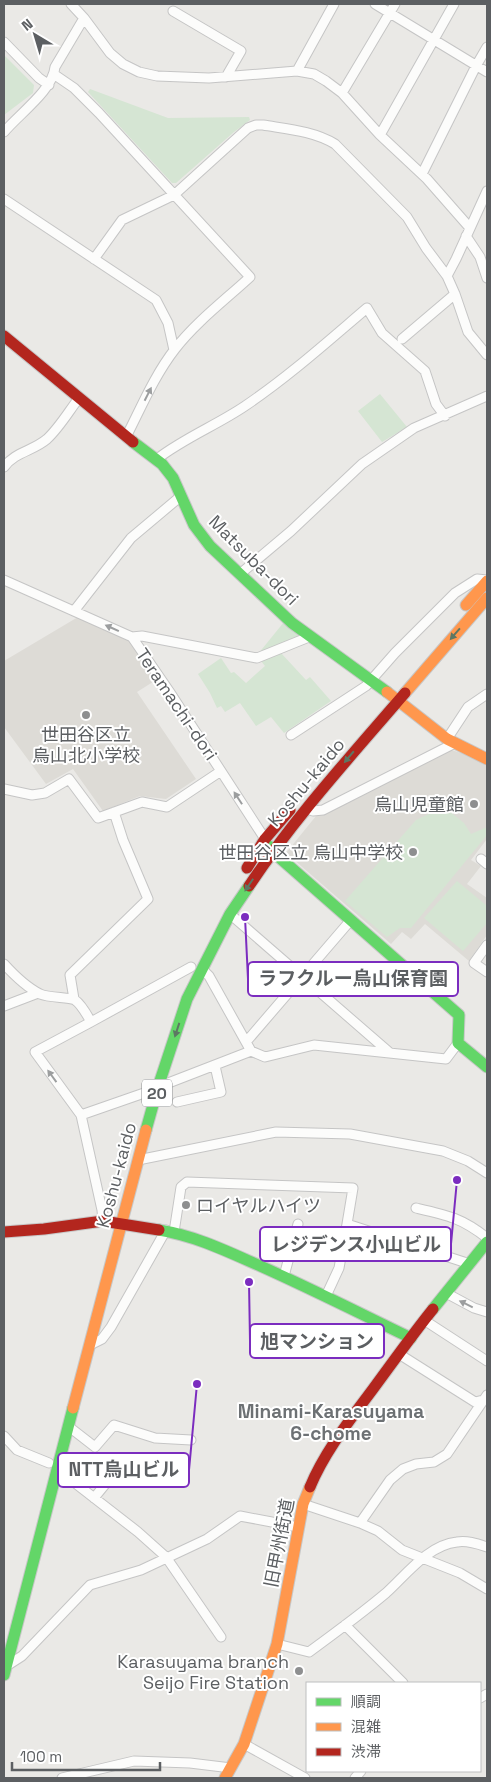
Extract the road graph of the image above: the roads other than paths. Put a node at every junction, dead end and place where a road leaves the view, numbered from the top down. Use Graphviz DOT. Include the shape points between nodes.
graph roads {
  1 [pos="71,4"];
  2 [pos="334,4"];
  3 [pos="375,4"];
  4 [pos="395,4"];
  5 [pos="454,4"];
  6 [pos="173,11"];
  7 [pos="389,13"];
  8 [pos="84,18"];
  9 [pos="433,39"];
  10 [pos="4,42"];
  11 [pos="487,46"];
  12 [pos="476,66"];
  13 [pos="297,71"];
  14 [pos="487,72"];
  15 [pos="54,75"];
  16 [pos="226,77"];
  17 [pos="49,85"];
  18 [pos="342,92"];
  19 [pos="4,132"];
  20 [pos="380,135"];
  21 [pos="422,174"];
  22 [pos="487,191"];
  23 [pos="174,195"];
  24 [pos="4,199"];
  25 [pos="468,232"];
  26 [pos="94,259"];
  27 [pos="446,276"];
  28 [pos="487,278"];
  29 [pos="455,294"];
  30 [pos="4,336"];
  31 [pos="402,339"];
  32 [pos="174,350"];
  33 [pos="487,355"];
  34 [pos="487,396"];
  35 [pos="79,398"];
  36 [pos="445,416"];
  37 [pos="126,437"];
  38 [pos="158,459"];
  39 [pos="4,467"];
  40 [pos="181,496"];
  41 [pos="240,574"];
  42 [pos="4,580"];
  43 [pos="487,580"];
  44 [pos="487,598"];
  45 [pos="74,611"];
  46 [pos="455,617"];
  47 [pos="132,637"];
  48 [pos="309,637"];
  49 [pos="372,680"];
  50 [pos="398,682"];
  51 [pos="487,694"];
  52 [pos="389,698"];
  53 [pos="291,735"];
  54 [pos="451,741"];
  55 [pos="338,752"];
  56 [pos="487,759"];
  57 [pos="221,771"];
  58 [pos="4,789"];
  59 [pos="306,808"];
  60 [pos="114,812"];
  61 [pos="265,839"];
  62 [pos="272,851"];
  63 [pos="230,914"];
  64 [pos="214,920"];
  65 [pos="350,921"];
  66 [pos="487,945"];
  67 [pos="199,950"];
  68 [pos="4,964"];
  69 [pos="196,968"];
  70 [pos="487,972"];
  71 [pos="302,976"];
  72 [pos="38,992"];
  73 [pos="74,1000"];
  74 [pos="4,1006"];
  75 [pos="91,1022"];
  76 [pos="246,1042"];
  77 [pos="458,1043"];
  78 [pos="251,1052"];
  79 [pos="390,1053"];
  80 [pos="214,1066"];
  81 [pos="487,1066"];
  82 [pos="158,1087"];
  83 [pos="146,1092"];
  84 [pos="177,1102"];
  85 [pos="81,1115"];
  86 [pos="138,1160"];
  87 [pos="487,1173"];
  88 [pos="416,1208"];
  89 [pos="112,1223"];
  90 [pos="298,1224"];
  91 [pos="347,1224"];
  92 [pos="170,1231"];
  93 [pos="4,1232"];
  94 [pos="487,1238"];
  95 [pos="487,1242"];
  96 [pos="470,1264"];
  97 [pos="284,1276"];
  98 [pos="446,1293"];
  99 [pos="326,1296"];
  100 [pos="487,1312"];
  101 [pos="424,1320"];
  102 [pos="411,1338"];
  103 [pos="89,1346"];
  104 [pos="399,1354"];
  105 [pos="487,1360"];
  106 [pos="485,1398"];
  107 [pos="68,1426"];
  108 [pos="4,1436"];
  109 [pos="191,1440"];
  110 [pos="125,1460"];
  111 [pos="53,1466"];
  112 [pos="94,1498"];
  113 [pos="303,1504"];
  114 [pos="360,1523"];
  115 [pos="298,1527"];
  116 [pos="487,1547"];
  117 [pos="166,1557"];
  118 [pos="422,1558"];
  119 [pos="487,1589"];
  120 [pos="344,1625"];
  121 [pos="4,1634"];
  122 [pos="221,1637"];
  123 [pos="277,1644"];
  124 [pos="5,1671"];
  125 [pos="402,1682"];
  126 [pos="244,1744"];
  127 [pos="228,1773"];
  128 [pos="62,1778"];
  129 [pos="305,1778"];
  1 -- 8 [label="street"];
  2 -- 13 [label="street"];
  3 -- 7 [label="street"];
  4 -- 7 [label="street"];
  5 -- 9 [label="street"];
  6 -- 16 [label="street" via="241,51"];
  7 -- 9 [label="street"];
  7 -- 18 [label="street"];
  8 -- 15 [label="street" via="55,67"];
  8 -- 16 [label="street" via="110,53 139,72 157,76"];
  9 -- 12 [label="street"];
  9 -- 20 [label="street"];
  10 -- 17 [label="street"];
  11 -- 12 [label="street"];
  12 -- 14 [label="street"];
  12 -- 21 [label="street"];
  13 -- 16 [label="street"];
  13 -- 18 [label="street" via="314,74"];
  15 -- 17 [label="street"];
  15 -- 23 [label="street" via="74,88 99,113"];
  17 -- 19 [label="street"];
  18 -- 20 [label="street"];
  20 -- 21 [label="street"];
  21 -- 25 [label="street"];
  22 -- 25 [label="street"];
  23 -- 26 [label="street" via="122,220"];
  23 -- 27 [label="street" via="248,128 256,125 326,138 407,217"];
  23 -- 32 [label="street" via="250,277"];
  24 -- 26 [label="street"];
  25 -- 27 [label="street"];
  25 -- 28 [label="street"];
  26 -- 32 [label="street" via="156,300 168,323"];
  27 -- 29 [label="street"];
  29 -- 31 [label="street"];
  29 -- 33 [label="street" via="468,332"];
  30 -- 35 [label="main road, Matsuba-dori"];
  37 -- 32 [label="street, one-way" via="156,377"];
  34 -- 36 [label="street"];
  35 -- 37 [label="main road, Matsuba-dori"];
  35 -- 39 [label="street" via="47,439 21,452"];
  36 -- 38 [label="street" via="436,404 425,372 382,333 367,308 275,386"];
  36 -- 41 [label="street" via="414,428 362,464"];
  37 -- 38 [label="main road, Matsuba-dori"];
  38 -- 40 [label="main road, Matsuba-dori" via="173,478"];
  40 -- 41 [label="main road, Matsuba-dori" via="199,532"];
  40 -- 45 [label="street" via="131,538"];
  41 -- 48 [label="main road, Matsuba-dori"];
  42 -- 45 [label="street, Teramachi-dori"];
  43 -- 46 [label="main road"];
  43 -- 49 [label="street" via="477,579 455,593"];
  44 -- 52 [label="main road, Koshu-kaido / 20, one-way"];
  47 -- 45 [label="street, Teramachi-dori, one-way"];
  47 -- 48 [label="street" via="142,636 257,658"];
  47 -- 57 [label="street, Teramachi-dori"];
  48 -- 49 [label="main road, Matsuba-dori"];
  49 -- 52 [label="main road, Matsuba-dori"];
  49 -- 53 [label="street"];
  50 -- 52 [label="main road, Koshu-kaido / 20"];
  51 -- 54 [label="street" via="468,708"];
  52 -- 54 [label="main road, Matsuba-dori"];
  52 -- 59 [label="main road, Koshu-kaido / 20, one-way"];
  54 -- 56 [label="main road, Matsuba-dori"];
  54 -- 59 [label="street" via="323,810"];
  55 -- 61 [label="main road, Koshu-kaido"];
  57 -- 60 [label="street" via="167,807 142,802"];
  61 -- 57 [label="street, Teramachi-dori, one-way"];
  58 -- 60 [label="street" via="32,795 45,793 69,779 98,818"];
  59 -- 62 [label="main road, Koshu-kaido / 20"];
  60 -- 73 [label="street" via="148,899 70,975"];
  61 -- 62 [label="main road"];
  61 -- 64 [label="main road, Koshu-kaido"];
  62 -- 63 [label="main road, Koshu-kaido / 20, one-way"];
  62 -- 65 [label="main road"];
  63 -- 69 [label="main road, Koshu-kaido / 20"];
  63 -- 71 [label="street"];
  65 -- 71 [label="street"];
  65 -- 77 [label="main road" via="459,1015"];
  66 -- 70 [label="street" via="474,963"];
  67 -- 69 [label="main road, Koshu-kaido / 20"];
  68 -- 72 [label="street" via="18,979"];
  69 -- 75 [label="street"];
  69 -- 76 [label="street" via="209,976"];
  69 -- 82 [label="main road, Koshu-kaido / 20, one-way"];
  69 -- 83 [label="main road, Koshu-kaido / 20" via="177,997"];
  71 -- 76 [label="street"];
  71 -- 79 [label="street"];
  72 -- 73 [label="street" via="48,997"];
  72 -- 74 [label="street"];
  73 -- 75 [label="street"];
  85 -- 75 [label="street, one-way" via="35,1052"];
  76 -- 78 [label="street"];
  77 -- 79 [label="street" via="446,1059"];
  77 -- 81 [label="main road"];
  78 -- 79 [label="street" via="265,1057 314,1045"];
  78 -- 80 [label="street"];
  80 -- 82 [label="street"];
  80 -- 84 [label="street" via="221,1092"];
  82 -- 86 [label="main road, Koshu-kaido / 20"];
  83 -- 85 [label="street"];
  83 -- 89 [label="main road, Koshu-kaido / 20"];
  85 -- 89 [label="street" via="102,1210"];
  86 -- 87 [label="street" via="276,1132 341,1134 443,1151"];
  86 -- 89 [label="main road, Koshu-kaido / 20"];
  88 -- 94 [label="street" via="455,1218 471,1225"];
  89 -- 92 [label="main road"];
  89 -- 93 [label="main road"];
  89 -- 103 [label="main road, Koshu-kaido / 20"];
  89 -- 111 [label="main road, Koshu-kaido / 20"];
  90 -- 97 [label="street"];
  91 -- 92 [label="street" via="353,1188 187,1182 181,1186"];
  91 -- 96 [label="street"];
  91 -- 99 [label="street" via="339,1268"];
  92 -- 97 [label="main road"];
  92 -- 103 [label="street" via="111,1327 102,1339"];
  95 -- 96 [label="main road, 旧甲州街道"];
  96 -- 98 [label="main road, 旧甲州街道"];
  97 -- 99 [label="main road"];
  100 -- 98 [label="street, one-way"];
  98 -- 101 [label="main road, 旧甲州街道"];
  99 -- 102 [label="main road"];
  101 -- 102 [label="main road, 旧甲州街道"];
  101 -- 105 [label="street"];
  102 -- 104 [label="main road, 旧甲州街道"];
  103 -- 107 [label="main road, Koshu-kaido / 20"];
  104 -- 106 [label="street" via="475,1402"];
  104 -- 113 [label="main road, 旧甲州街道" via="331,1448"];
  106 -- 114 [label="street" via="447,1454 434,1462 403,1468 390,1480"];
  107 -- 109 [label="street" via="95,1447 114,1425 155,1438"];
  107 -- 111 [label="main road, Koshu-kaido / 20"];
  108 -- 111 [label="street" via="17,1450"];
  110 -- 112 [label="street"];
  111 -- 112 [label="street"];
  111 -- 121 [label="main road, Koshu-kaido / 20"];
  111 -- 124 [label="main road, Koshu-kaido / 20"];
  112 -- 117 [label="street"];
  113 -- 114 [label="street"];
  113 -- 115 [label="main road, 旧甲州街道"];
  114 -- 118 [label="street" via="378,1531 402,1550"];
  115 -- 117 [label="street" via="240,1516 207,1539"];
  115 -- 123 [label="main road, 旧甲州街道"];
  116 -- 118 [label="street" via="458,1541"];
  117 -- 122 [label="street"];
  117 -- 124 [label="street" via="140,1570 90,1585"];
  118 -- 119 [label="street" via="460,1573"];
  118 -- 120 [label="street" via="386,1593"];
  120 -- 123 [label="street" via="309,1652"];
  120 -- 125 [label="street"];
  123 -- 126 [label="main road, 旧甲州街道"];
  126 -- 127 [label="main road, 旧甲州街道"];
  126 -- 129 [label="street"];
  127 -- 128 [label="street" via="190,1763 134,1761"];
}
